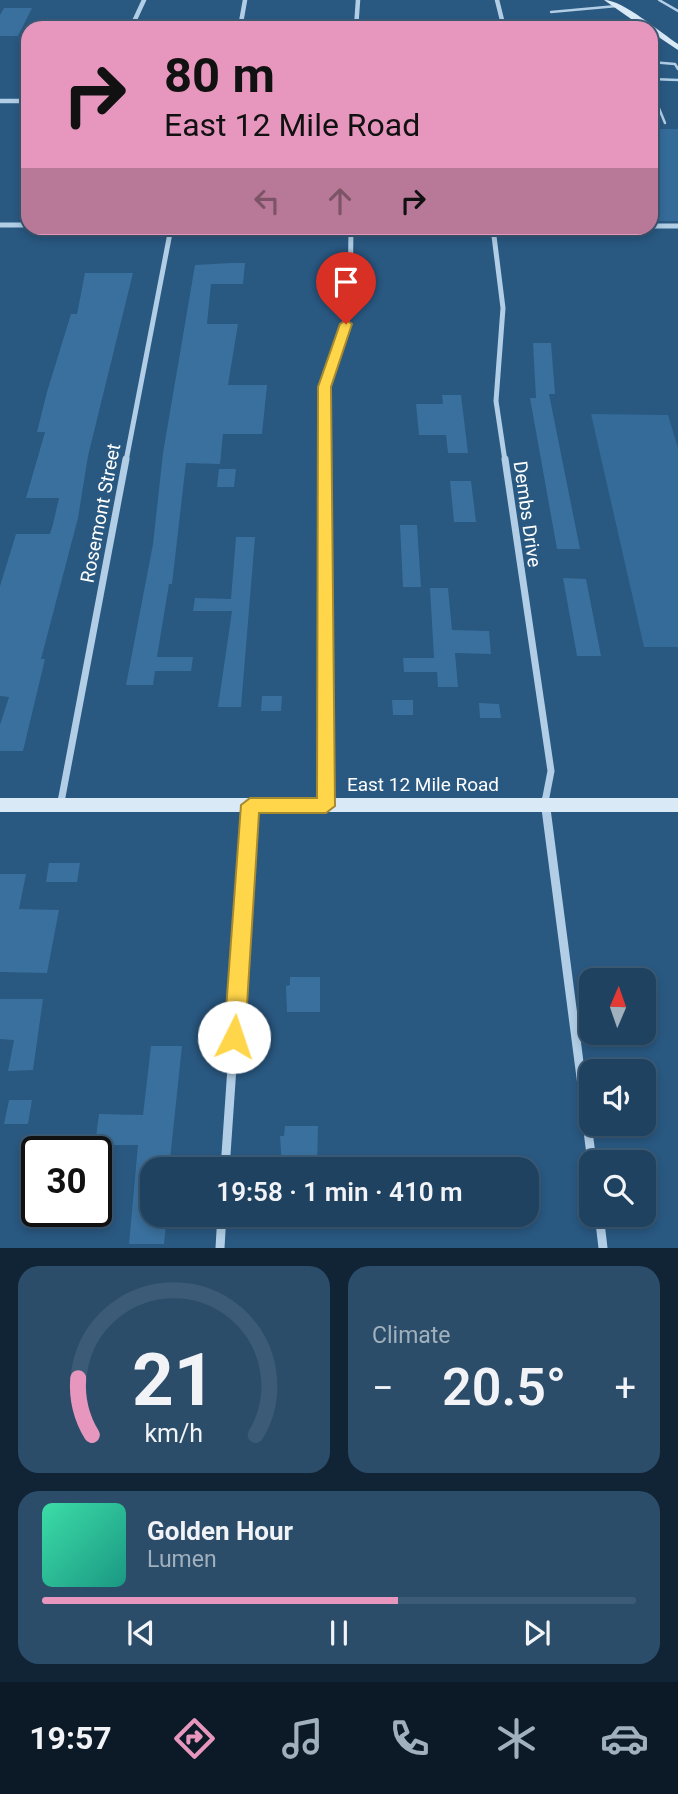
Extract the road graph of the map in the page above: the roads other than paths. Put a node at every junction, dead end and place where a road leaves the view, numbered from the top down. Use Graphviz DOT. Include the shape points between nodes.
graph roads {
  1 [pos="144,0"];
  2 [pos="244,0"];
  3 [pos="358,0"];
  4 [pos="497,0"];
  5 [pos="608,0"];
  6 [pos="659,0"];
  7 [pos="617,6"];
  8 [pos="678,11"];
  9 [pos="551,12"];
  10 [pos="134,21"];
  11 [pos="241,21"];
  12 [pos="356,21"];
  13 [pos="502,21"];
  14 [pos="639,21"];
  15 [pos="658,34"];
  16 [pos="678,48"];
  17 [pos="658,63"];
  18 [pos="678,69"];
  19 [pos="658,79"];
  20 [pos="678,80"];
  21 [pos="0,101"];
  22 [pos="21,102"];
  23 [pos="658,106"];
  24 [pos="665,123"];
  25 [pos="0,225"];
  26 [pos="21,225"];
  27 [pos="658,226"];
  28 [pos="678,226"];
  29 [pos="170,235"];
  30 [pos="351,235"];
  31 [pos="494,235"];
  32 [pos="678,804"];
  33 [pos="0,805"];
  34 [pos="60,805"];
  35 [pos="250,805"];
  36 [pos="544,805"];
  37 [pos="326,806"];
  38 [pos="590,1150"];
  39 [pos="226,1157"];
  40 [pos="221,1227"];
  41 [pos="601,1227"];
  42 [pos="220,1248"];
  43 [pos="603,1248"];
  1 -- 10 [label="street"];
  2 -- 11 [label="street"];
  3 -- 12 [label="street"];
  4 -- 13 [label="street"];
  5 -- 7 [label="main road"];
  6 -- 8 [label="lane"];
  7 -- 9 [label="lane"];
  7 -- 14 [label="main road"];
  15 -- 16 [label="main road"];
  17 -- 18 [label="lane" via="676,64"];
  19 -- 20 [label="lane"];
  21 -- 22 [label="street"];
  23 -- 24 [label="lane"];
  25 -- 26 [label="street"];
  27 -- 28 [label="street"];
  29 -- 34 [label="street, Rosemont Street"];
  30 -- 37 [label="street" via="350,306 325,387"];
  31 -- 36 [label="street, Dembs Drive" via="503,308 496,401 551,771"];
  32 -- 36 [label="main road, East 12 Mile Road"];
  33 -- 34 [label="main road, East 12 Mile Road"];
  34 -- 35 [label="main road, East 12 Mile Road"];
  35 -- 37 [label="main road, East 12 Mile Road"];
  35 -- 39 [label="street"];
  36 -- 37 [label="main road, East 12 Mile Road"];
  36 -- 38 [label="street, Dembs Drive"];
  40 -- 42 [label="street"];
  41 -- 43 [label="street"];
}
